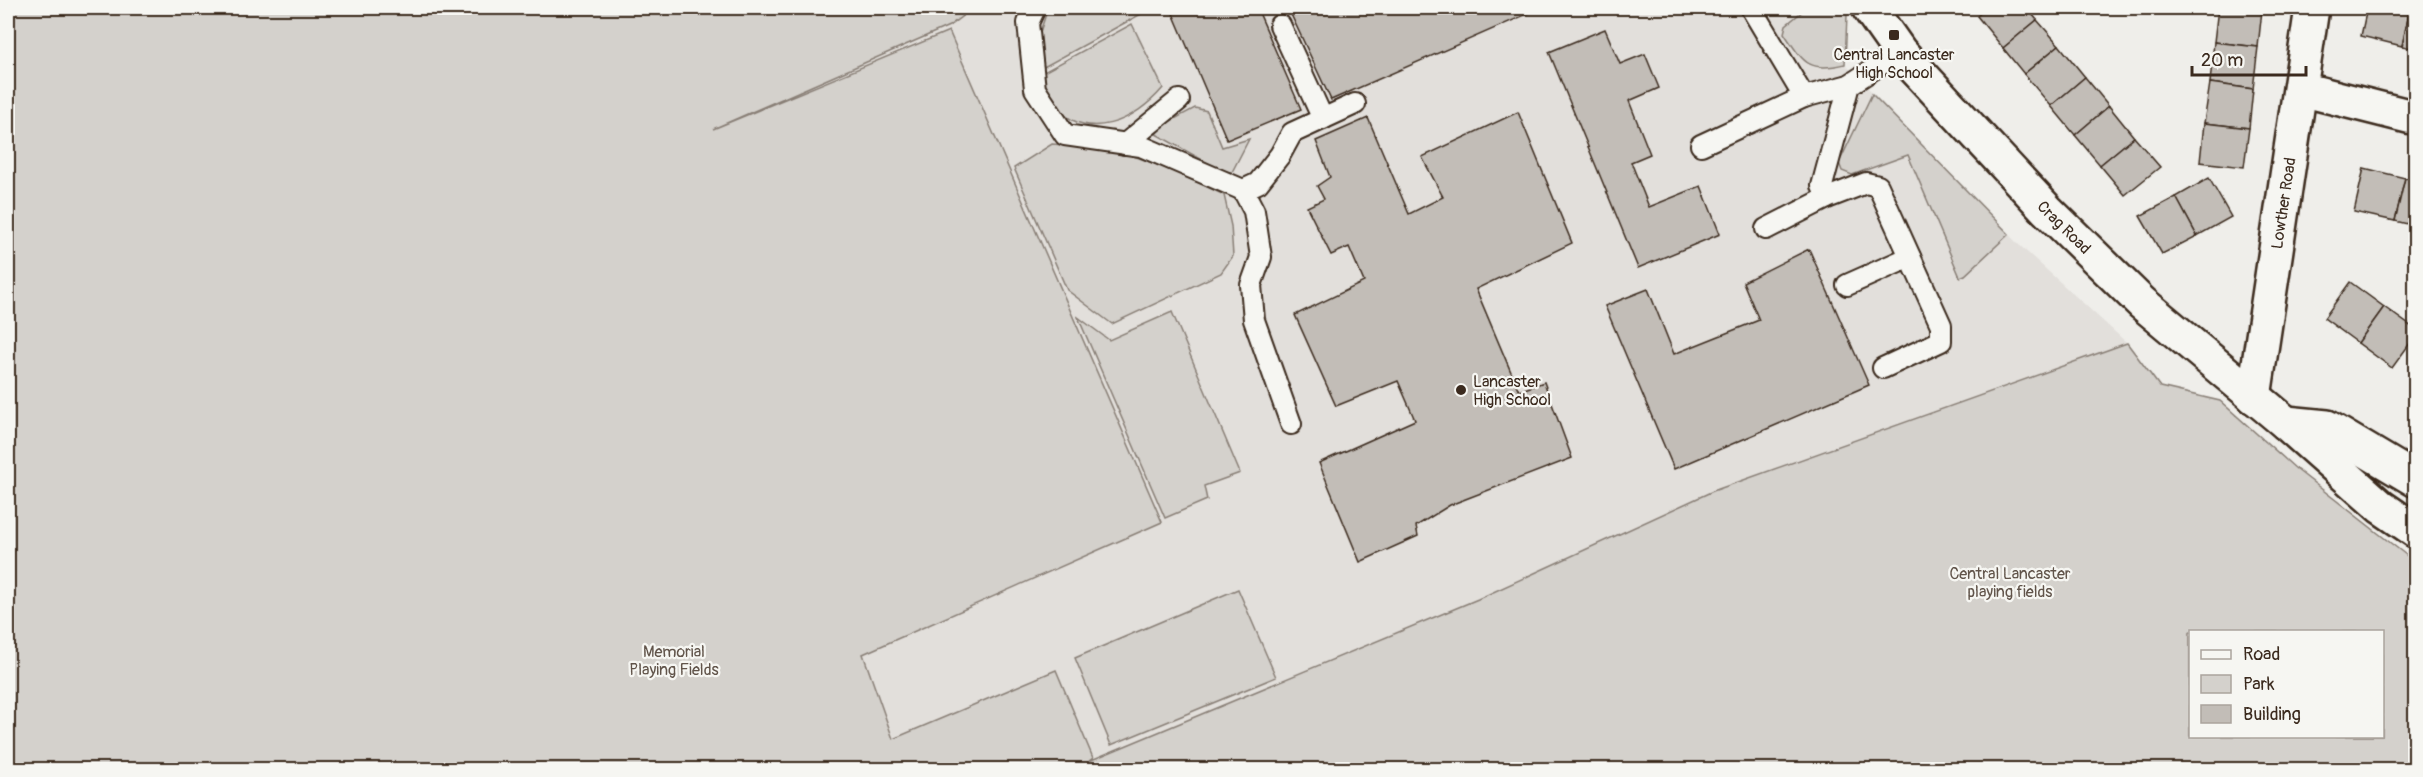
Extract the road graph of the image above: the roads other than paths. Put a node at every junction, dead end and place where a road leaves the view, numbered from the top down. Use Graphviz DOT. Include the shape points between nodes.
graph roads {
  1 [pos="1035,8"];
  2 [pos="1751,8"];
  3 [pos="1869,8"];
  4 [pos="2312,8"];
  5 [pos="1280,25"];
  6 [pos="1900,52"];
  7 [pos="1849,85"];
  8 [pos="2301,89"];
  9 [pos="1804,97"];
  10 [pos="1179,100"];
  11 [pos="1355,104"];
  12 [pos="2415,118"];
  13 [pos="1323,119"];
  14 [pos="1125,144"];
  15 [pos="1701,145"];
  16 [pos="1244,190"];
  17 [pos="1827,198"];
  18 [pos="1766,229"];
  19 [pos="1910,258"];
  20 [pos="1847,285"];
  21 [pos="1884,368"];
  22 [pos="2254,397"];
  23 [pos="2286,423"];
  24 [pos="1291,424"];
  25 [pos="2415,480"];
  26 [pos="2415,531"];
  1 -- 14 [label="lane" via="1028,23 1035,89 1065,135"];
  2 -- 9 [label="lane"];
  3 -- 6 [label="street, Crag Road"];
  4 -- 8 [label="street, Lowther Road"];
  5 -- 13 [label="lane"];
  6 -- 7 [label="lane"];
  6 -- 22 [label="street, Crag Road" via="2047,210 2142,303"];
  7 -- 9 [label="lane"];
  7 -- 17 [label="lane" via="1822,186"];
  8 -- 12 [label="street"];
  8 -- 22 [label="street, Lowther Road"];
  9 -- 15 [label="lane"];
  10 -- 14 [label="lane"];
  11 -- 13 [label="lane"];
  13 -- 16 [label="lane" via="1292,133 1258,183"];
  14 -- 16 [label="lane" via="1141,146"];
  16 -- 24 [label="lane" via="1254,211 1261,257 1251,285 1254,320"];
  17 -- 18 [label="lane"];
  17 -- 19 [label="lane" via="1866,183 1878,186"];
  19 -- 20 [label="lane"];
  19 -- 21 [label="lane" via="1941,325 1941,340"];
  22 -- 23 [label="street, Crag Road"];
  23 -- 25 [label="street" via="2327,427"];
  23 -- 26 [label="street, Crag Road" via="2381,507"];
}
